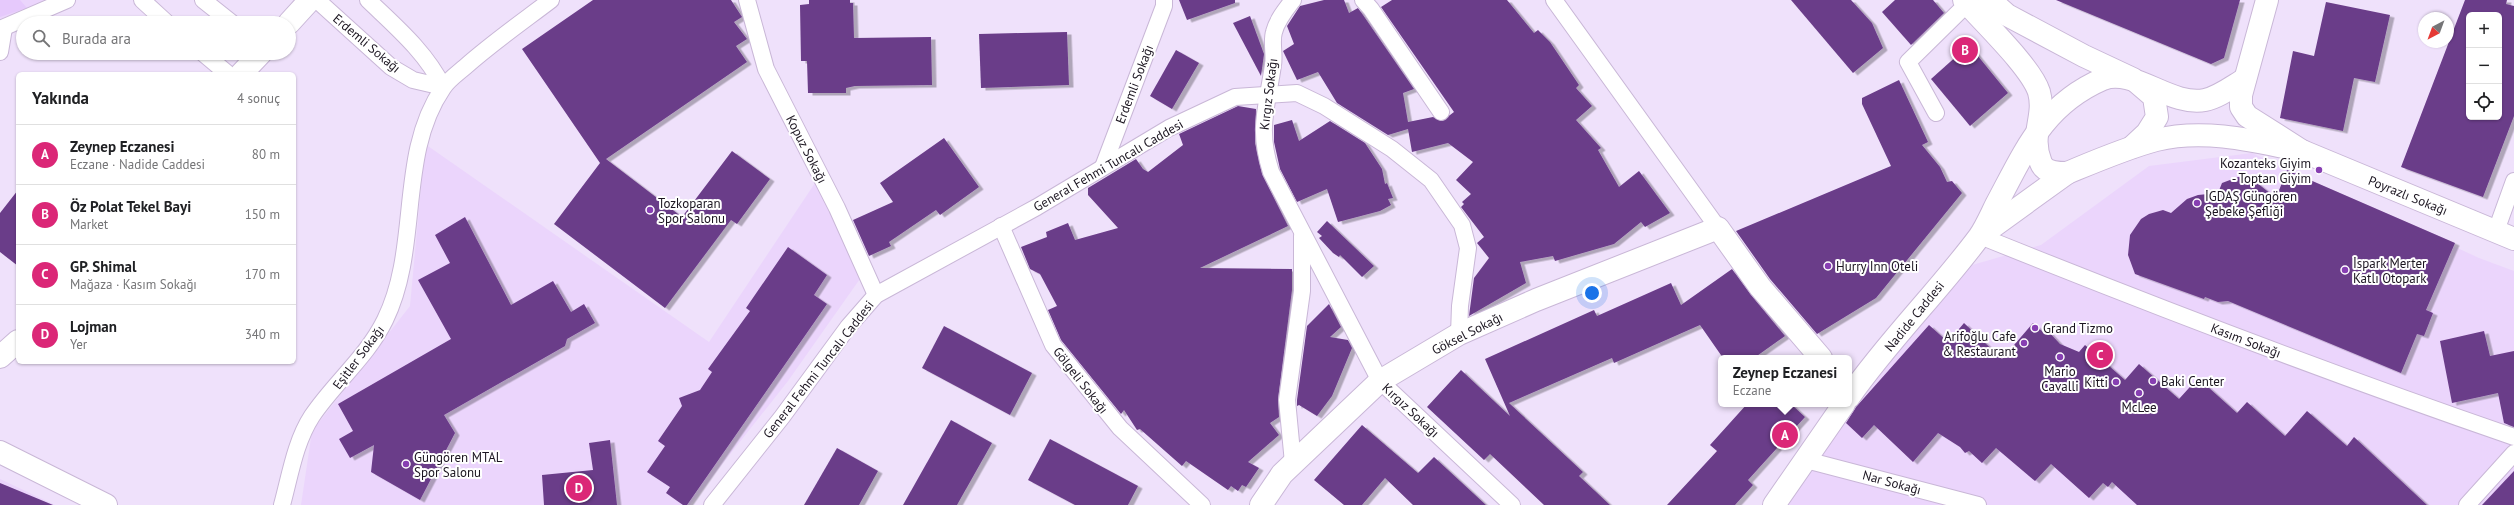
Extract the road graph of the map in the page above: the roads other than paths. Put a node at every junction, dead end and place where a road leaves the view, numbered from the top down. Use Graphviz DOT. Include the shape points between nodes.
graph roads {
  1 [pos="67,0"];
  2 [pos="142,0"];
  3 [pos="203,0"];
  4 [pos="310,0"];
  5 [pos="317,0"];
  6 [pos="368,0"];
  7 [pos="551,0"];
  8 [pos="747,0"];
  9 [pos="1164,0"];
  10 [pos="1293,0"];
  11 [pos="1363,0"];
  12 [pos="1554,0"];
  13 [pos="1990,0"];
  14 [pos="2267,0"];
  15 [pos="1966,2"];
  16 [pos="30,16"];
  17 [pos="159,16"];
  18 [pos="223,16"];
  19 [pos="295,16"];
  20 [pos="16,22"];
  21 [pos="2,28"];
  22 [pos="0,52"];
  23 [pos="211,60"];
  24 [pos="254,60"];
  25 [pos="226,72"];
  26 [pos="243,72"];
  27 [pos="2133,79"];
  28 [pos="2245,79"];
  29 [pos="443,87"];
  30 [pos="1268,94"];
  31 [pos="1441,112"];
  32 [pos="1936,113"];
  33 [pos="2036,132"];
  34 [pos="2129,149"];
  35 [pos="2302,151"];
  36 [pos="1103,167"];
  37 [pos="2067,173"];
  38 [pos="2514,181"];
  39 [pos="1001,226"];
  40 [pos="1718,228"];
  41 [pos="1302,233"];
  42 [pos="2505,235"];
  43 [pos="1980,236"];
  44 [pos="876,295"];
  45 [pos="1459,334"];
  46 [pos="16,343"];
  47 [pos="1817,355"];
  48 [pos="0,357"];
  49 [pos="1380,381"];
  50 [pos="1852,387"];
  51 [pos="1842,407"];
  52 [pos="2514,437"];
  53 [pos="0,452"];
  54 [pos="2514,453"];
  55 [pos="1806,460"];
  56 [pos="1293,463"];
  57 [pos="106,505"];
  58 [pos="282,505"];
  59 [pos="712,505"];
  60 [pos="1202,505"];
  61 [pos="1261,505"];
  62 [pos="1512,505"];
  63 [pos="1774,505"];
  64 [pos="1978,505"];
  65 [pos="2467,505"];
  1 -- 16 [label="street"];
  2 -- 17 [label="street"];
  3 -- 18 [label="street"];
  4 -- 19 [label="main road"];
  5 -- 29 [label="street, Erdemli Sokağı" via="391,67 413,80"];
  6 -- 29 [label="street" via="413,44 436,73"];
  7 -- 29 [label="street" via="492,44"];
  8 -- 44 [label="street, Kopuz Sokağı" via="766,69 837,208"];
  9 -- 36 [label="street, Erdemli Sokağı" via="1164,6"];
  10 -- 30 [label="street, Kırgız Sokağı" via="1274,32 1273,64"];
  11 -- 31 [label="street"];
  12 -- 40 [label="street"];
  13 -- 27 [label="main road" via="2007,14 2084,56"];
  14 -- 28 [label="main road"];
  15 -- 32 [label="street" via="1908,62"];
  15 -- 33 [label="main road" via="2030,74 2039,92 2041,112"];
  20 -- 21 [label="street"];
  21 -- 22 [label="street"];
  23 -- 25 [label="street"];
  24 -- 26 [label="main road"];
  27 -- 28 [label="main road" via="2176,98 2196,101 2220,94"];
  27 -- 33 [label="main road" via="2106,78 2086,87 2063,102"];
  27 -- 34 [label="main road" via="2154,97 2157,117 2147,133"];
  28 -- 35 [label="main road" via="2242,106 2247,116"];
  29 -- 58 [label="street, Eşitler Sokağı" via="420,136 398,292 385,322 367,349 311,417 296,451"];
  30 -- 36 [label="street, General Fehmi Tuncalı Caddesi" via="1235,97 1168,128"];
  30 -- 41 [label="street, Kırgız Sokağı" via="1262,129 1265,154 1271,172"];
  30 -- 45 [label="street, General Fehmi Tuncalı Caddesi" via="1297,93 1324,106 1392,149 1431,180 1462,225 1468,248"];
  33 -- 37 [label="main road" via="2036,152 2042,167 2053,173"];
  33 -- 43 [label="main road"];
  34 -- 35 [label="main road" via="2157,140 2206,135 2241,138"];
  34 -- 37 [label="main road"];
  35 -- 42 [label="main road, Poyrazlı Sokağı"];
  36 -- 39 [label="street, General Fehmi Tuncalı Caddesi"];
  37 -- 43 [label="main road"];
  38 -- 42 [label="street"];
  39 -- 44 [label="street, General Fehmi Tuncalı Caddesi"];
  39 -- 60 [label="street, Gölgeli Sokağı" via="1053,345 1120,428"];
  40 -- 45 [label="main road, Göksel Sokağı" via="1536,300"];
  40 -- 47 [label="main road" via="1760,287"];
  41 -- 49 [label="street, Kırgız Sokağı"];
  41 -- 56 [label="street, Kırgız Sokağı" via="1302,291 1286,400"];
  43 -- 50 [label="main road, Nadide Caddesi"];
  43 -- 52 [label="street, Kasım Sokağı" via="2128,296 2403,399"];
  44 -- 59 [label="street, General Fehmi Tuncalı Caddesi" via="848,327 782,417"];
  45 -- 49 [label="main road, Göksel Sokağı"];
  46 -- 48 [label="main road"];
  49 -- 56 [label="main road, Göksel Sokağı"];
  49 -- 62 [label="street, Kırgız Sokağı"];
  51 -- 55 [label="main road"];
  53 -- 57 [label="main road"];
  54 -- 65 [label="street"];
  55 -- 63 [label="main road"];
  55 -- 64 [label="street, Nar Sokağı"];
  56 -- 61 [label="main road, Göksel Sokağı" via="1282,474"];
}
